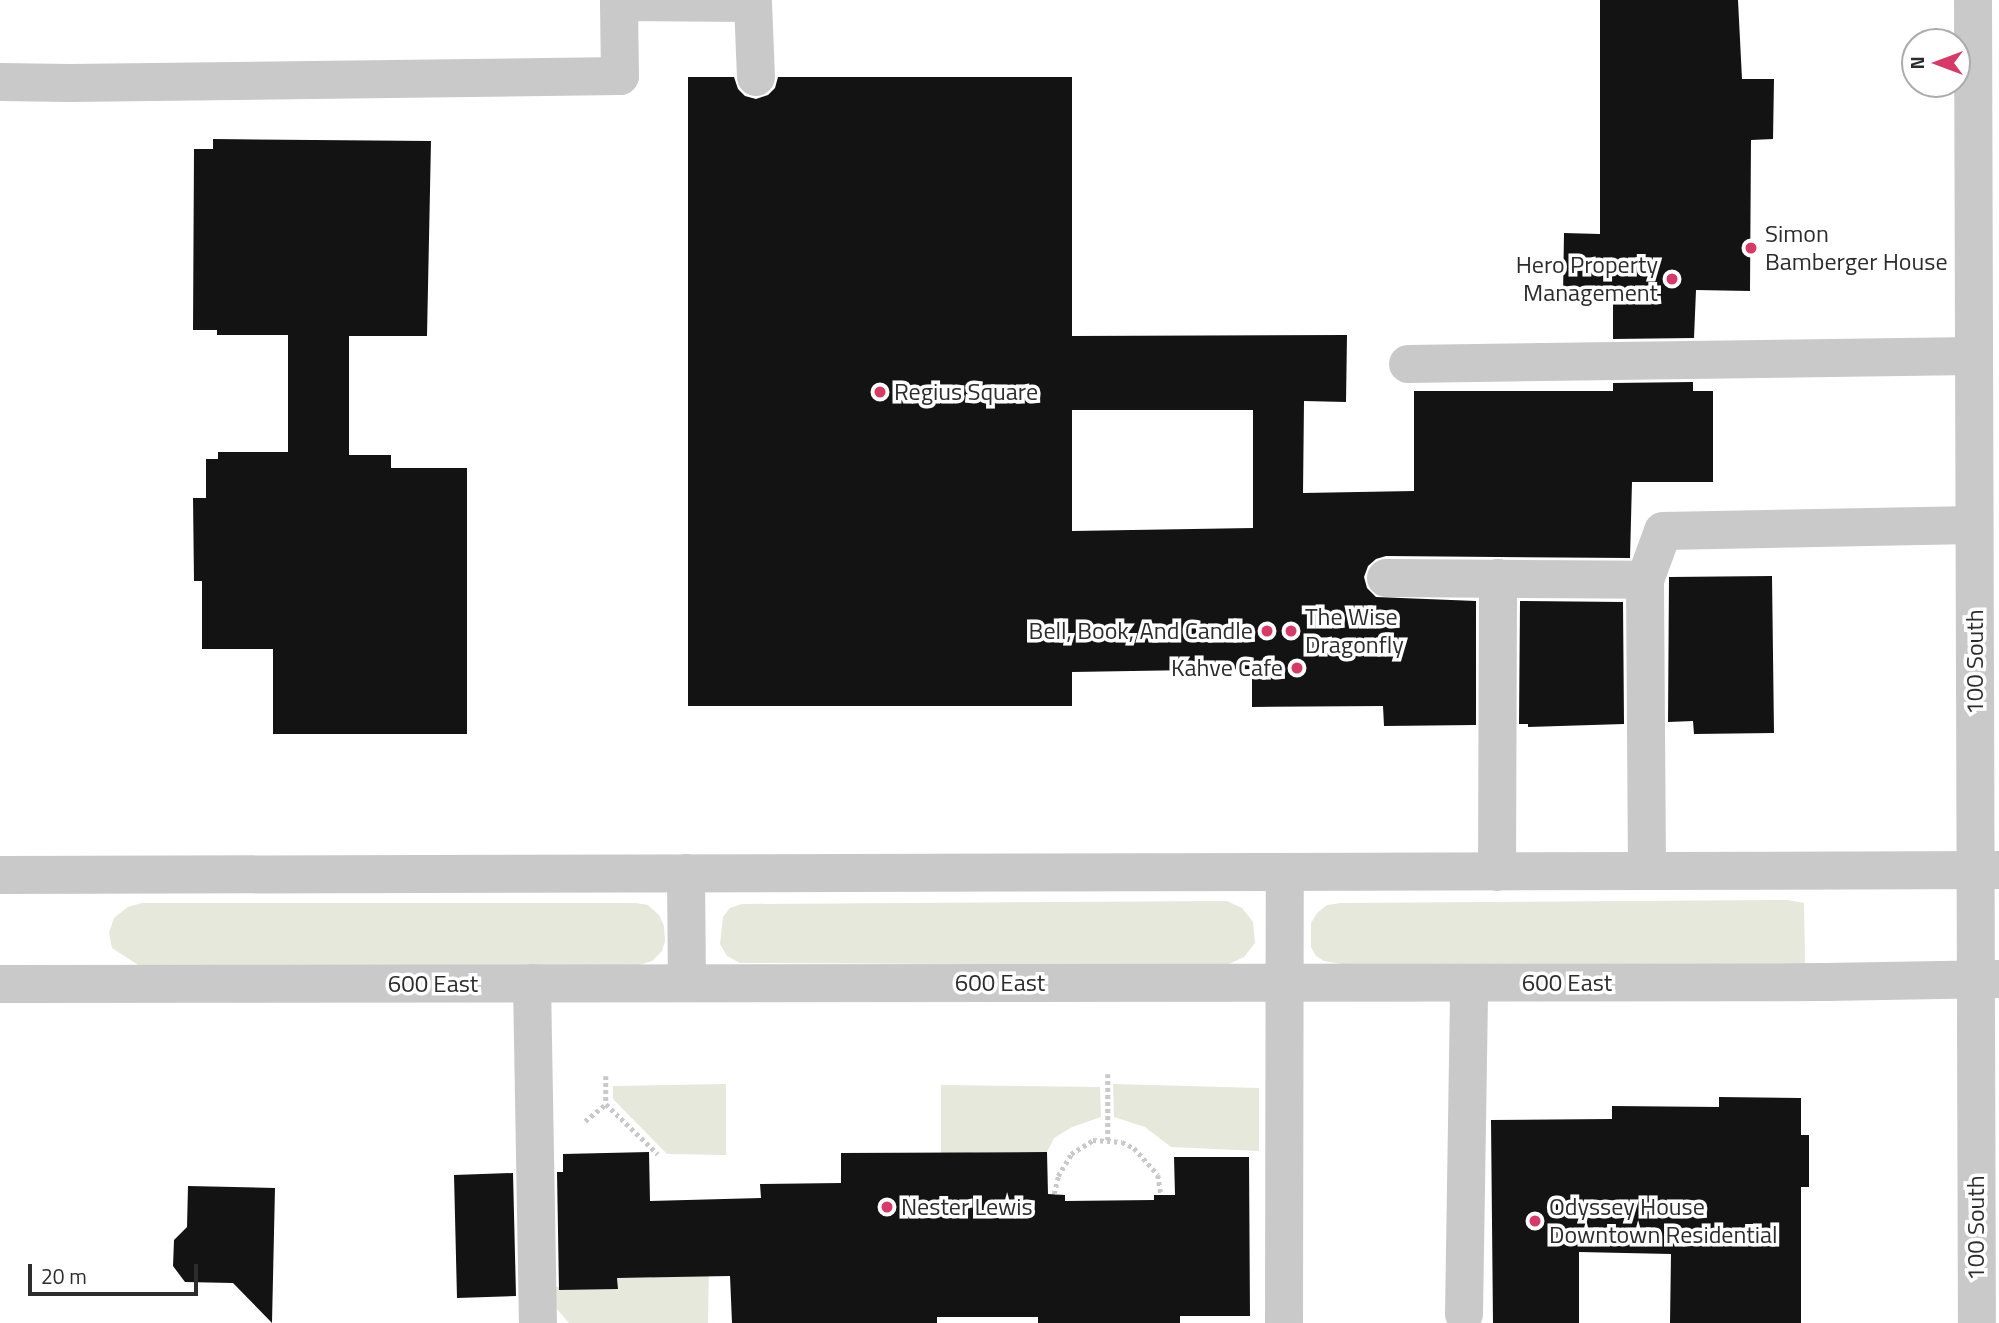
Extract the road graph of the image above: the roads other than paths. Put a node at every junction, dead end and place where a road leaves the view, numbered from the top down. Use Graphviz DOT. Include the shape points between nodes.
graph roads {
  1 [pos="1973,0"];
  2 [pos="619,1"];
  3 [pos="756,77"];
  4 [pos="0,82"];
  5 [pos="1986,290"];
  6 [pos="1973,356"];
  7 [pos="1408,364"];
  8 [pos="1974,525"];
  9 [pos="1386,578"];
  10 [pos="1498,578"];
  11 [pos="1645,580"];
  12 [pos="1987,870"];
  13 [pos="1647,871"];
  14 [pos="1285,872"];
  15 [pos="1497,872"];
  16 [pos="686,873"];
  17 [pos="0,875"];
  18 [pos="1987,979"];
  19 [pos="1286,983"];
  20 [pos="1469,983"];
  21 [pos="0,984"];
  22 [pos="531,984"];
  23 [pos="687,984"];
  24 [pos="1464,1314"];
  25 [pos="538,1323"];
  26 [pos="1284,1323"];
  27 [pos="1977,1323"];
  1 -- 5 [label="street, 100 South"];
  2 -- 3 [label="street" via="753,3"];
  2 -- 4 [label="street" via="620,76"];
  5 -- 6 [label="street, 100 South"];
  6 -- 7 [label="street"];
  6 -- 8 [label="street, 100 South"];
  8 -- 11 [label="street" via="1662,531"];
  8 -- 12 [label="street, 100 South"];
  9 -- 10 [label="street"];
  10 -- 11 [label="street"];
  10 -- 15 [label="street"];
  11 -- 13 [label="street"];
  12 -- 13 [label="street"];
  12 -- 18 [label="street, 100 South"];
  13 -- 15 [label="street"];
  14 -- 15 [label="street"];
  14 -- 16 [label="street"];
  14 -- 19 [label="street"];
  16 -- 17 [label="street"];
  16 -- 23 [label="street"];
  18 -- 20 [label="street, 600 East"];
  18 -- 27 [label="street, 100 South"];
  19 -- 20 [label="street, 600 East"];
  19 -- 23 [label="street, 600 East"];
  19 -- 26 [label="street"];
  20 -- 24 [label="street"];
  21 -- 22 [label="street, 600 East"];
  22 -- 23 [label="street, 600 East"];
  22 -- 25 [label="street"];
}
